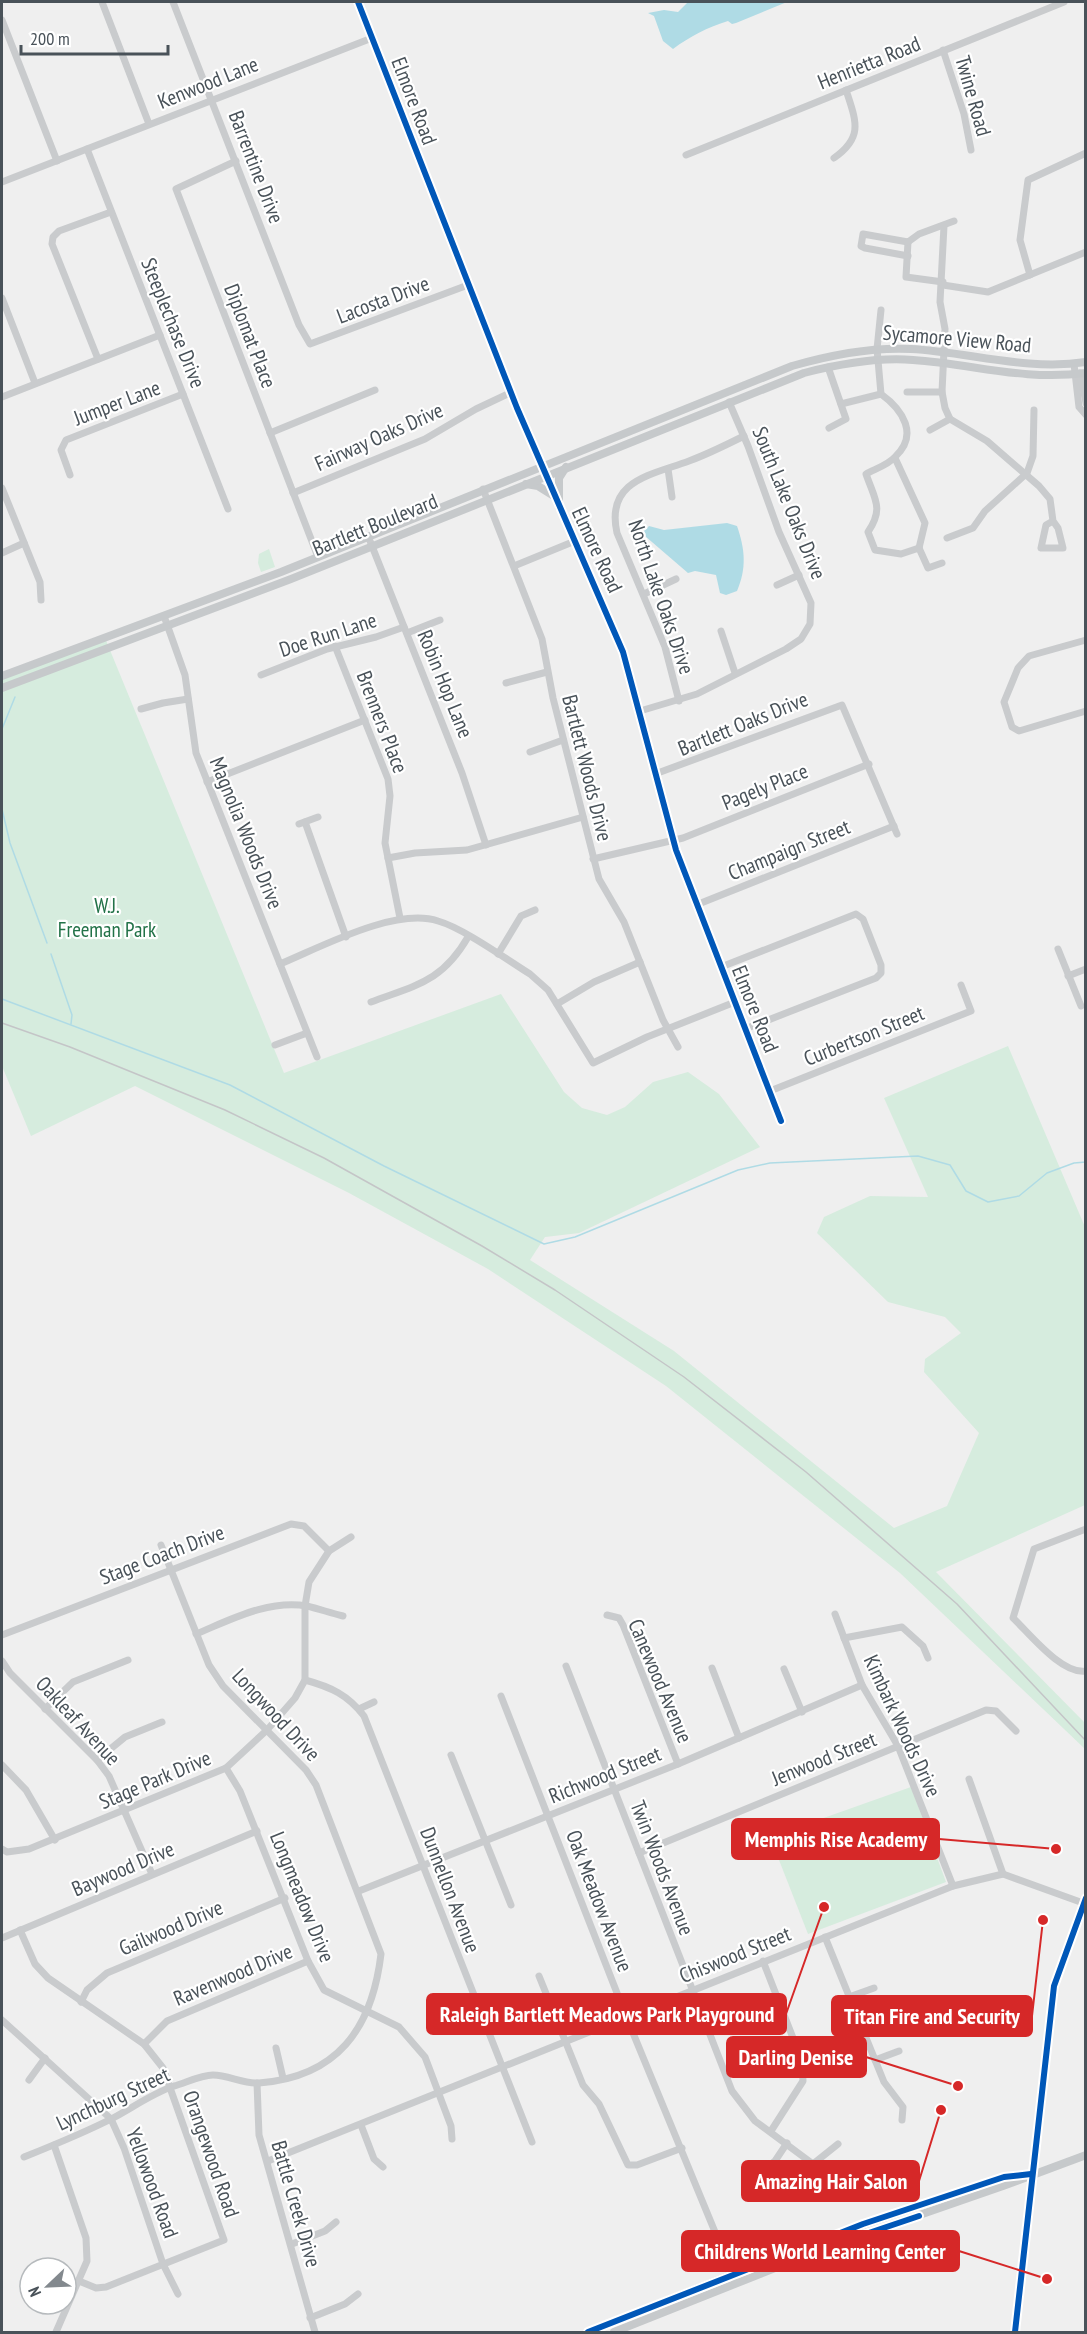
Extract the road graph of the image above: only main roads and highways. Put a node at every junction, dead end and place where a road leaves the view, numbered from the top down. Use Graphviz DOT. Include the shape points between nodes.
graph roads {
  1 [pos="877,355"];
  2 [pos="943,359"];
  3 [pos="1080,363"];
  4 [pos="792,366"];
  5 [pos="1080,374"];
  6 [pos="796,376"];
  7 [pos="758,380"];
  8 [pos="760,389"];
  9 [pos="649,423"];
  10 [pos="652,433"];
  11 [pos="567,467"];
  12 [pos="526,484"];
  13 [pos="554,496"];
  14 [pos="559,507"];
  15 [pos="2,676"];
  16 [pos="2,688"];
  17 [pos="1085,1902"];
  18 [pos="1086,2155"];
  19 [pos="1031,2174"];
  20 [pos="588,2332"];
  21 [pos="614,2332"];
  22 [pos="1015,2332"];
  1 -- 2 [label="main road, Sycamore View Road"];
  1 -- 4 [label="main road, Sycamore View Road" via="819,358"];
  1 -- 6 [label="main road, Sycamore View Road"];
  2 -- 3 [label="main road, Sycamore View Road"];
  2 -- 5 [label="main road, Sycamore View Road" via="1032,376"];
  4 -- 6 [label="main road"];
  4 -- 7 [label="main road, Sycamore View Road"];
  6 -- 8 [label="main road, Sycamore View Road"];
  7 -- 9 [label="main road, Bartlett Boulevard"];
  8 -- 10 [label="main road, Bartlett Boulevard"];
  9 -- 10 [label="main road"];
  9 -- 15 [label="main road, Bartlett Boulevard" via="318,557"];
  10 -- 11 [label="main road, Bartlett Boulevard"];
  11 -- 12 [label="main road, Bartlett Boulevard"];
  11 -- 14 [label="main road" via="559,478"];
  12 -- 13 [label="main road"];
  12 -- 16 [label="main road, Bartlett Boulevard"];
  17 -- 19 [label="main road" via="1054,1986"];
  18 -- 19 [label="main road"];
  19 -- 20 [label="main road" via="1004,2177 872,2221"];
  19 -- 21 [label="main road" via="833,2245"];
  19 -- 22 [label="main road"];
}
